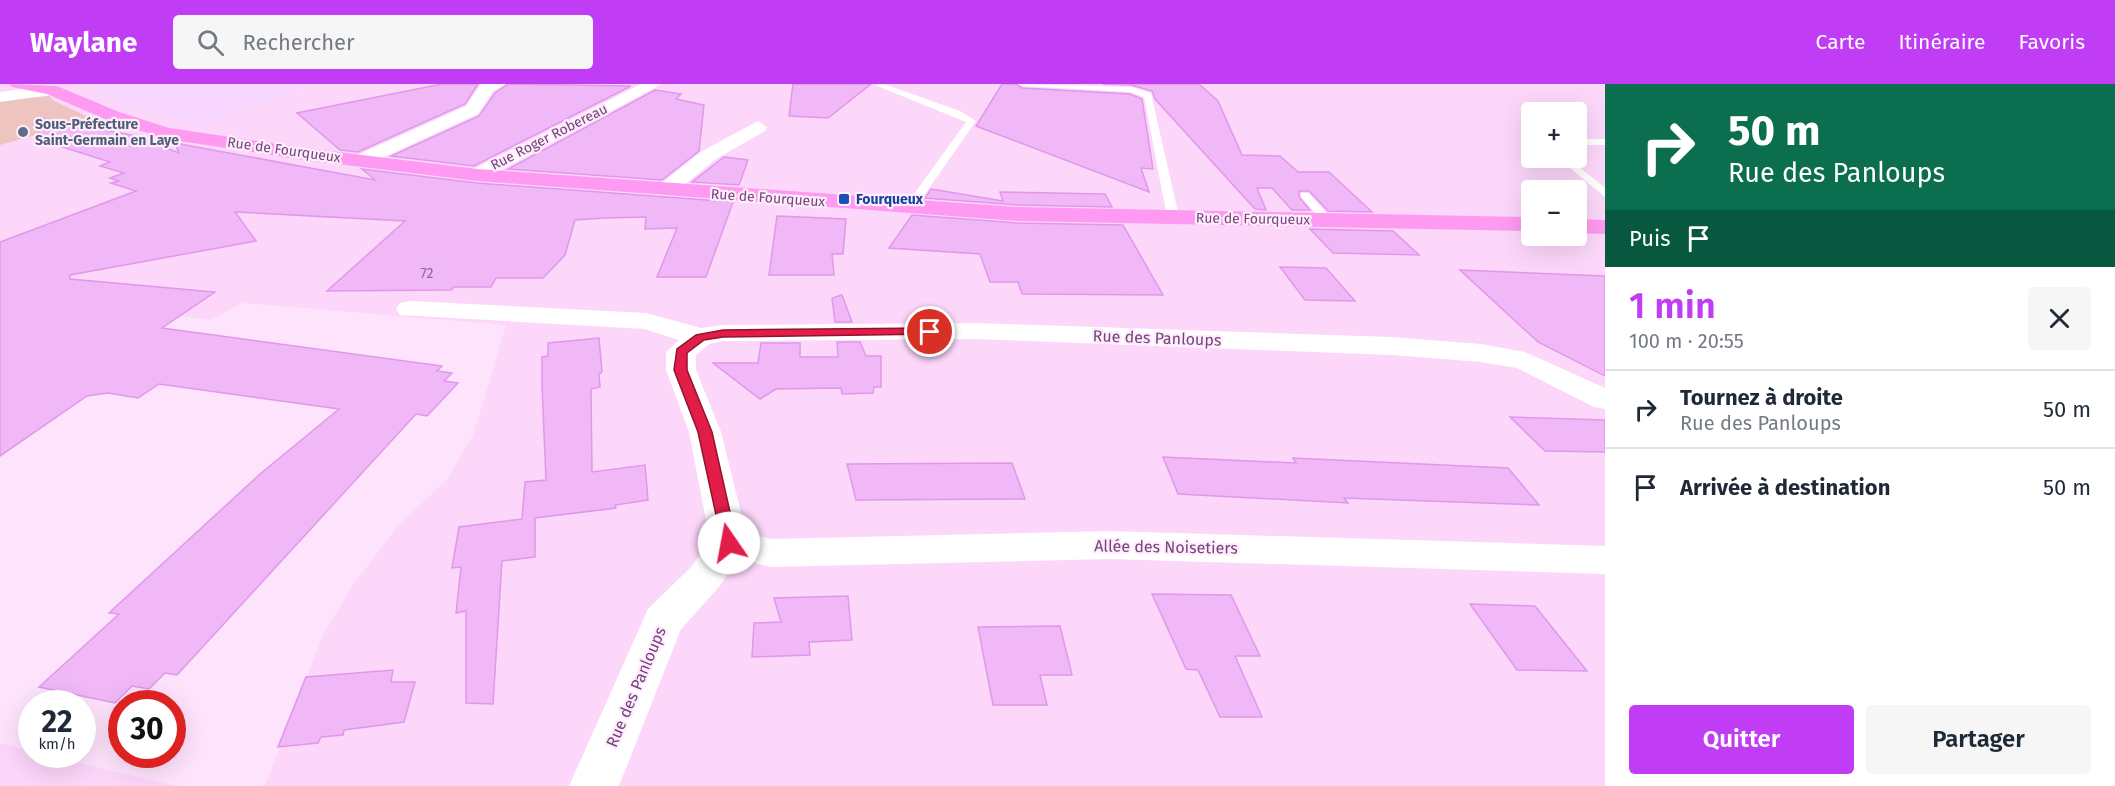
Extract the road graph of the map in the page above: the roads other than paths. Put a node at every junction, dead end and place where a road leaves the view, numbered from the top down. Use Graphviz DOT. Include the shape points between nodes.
graph roads {
  1 [pos="18,84"];
  2 [pos="79,84"];
  3 [pos="498,84"];
  4 [pos="654,84"];
  5 [pos="1022,84"];
  6 [pos="879,85"];
  7 [pos="52,87"];
  8 [pos="0,97"];
  9 [pos="758,127"];
  10 [pos="1587,142"];
  11 [pos="1605,142"];
  12 [pos="360,161"];
  13 [pos="1575,168"];
  14 [pos="477,175"];
  15 [pos="664,190"];
  16 [pos="1605,194"];
  17 [pos="1305,195"];
  18 [pos="910,208"];
  19 [pos="1173,217"];
  20 [pos="1327,220"];
  21 [pos="1521,224"];
  22 [pos="1587,226"];
  23 [pos="1605,227"];
  24 [pos="410,309"];
  25 [pos="700,337"];
  26 [pos="1605,400"];
  27 [pos="729,543"];
  28 [pos="1605,560"];
  29 [pos="594,786"];
  1 -- 7 [label="main road, Rue de Fourqueux"];
  2 -- 7 [label="main road"];
  3 -- 12 [label="street" via="487,88 472,110"];
  4 -- 14 [label="street, Rue Roger Robereau"];
  5 -- 19 [label="lane" via="1131,90 1148,95"];
  6 -- 18 [label="lane" via="970,120"];
  7 -- 8 [label="street"];
  7 -- 12 [label="main road, Rue de Fourqueux" via="113,116 166,133"];
  9 -- 15 [label="street" via="708,155"];
  10 -- 11 [label="lane"];
  12 -- 14 [label="main road, Rue de Fourqueux"];
  13 -- 16 [label="lane"];
  14 -- 15 [label="main road, Rue de Fourqueux"];
  15 -- 18 [label="main road, Rue de Fourqueux"];
  17 -- 20 [label="lane"];
  18 -- 19 [label="main road, Rue de Fourqueux"];
  19 -- 20 [label="main road, Rue de Fourqueux"];
  20 -- 21 [label="main road, Rue de Fourqueux"];
  22 -- 23 [label="main road"];
  24 -- 25 [label="street, Rue des Panloups" via="646,321"];
  25 -- 26 [label="street, Rue des Panloups" via="723,333 976,331 1392,346 1481,353 1525,361"];
  25 -- 27 [label="street" via="681,352 681,370 705,432"];
  27 -- 28 [label="street, Allée des Noisetiers" via="771,553 1110,545"];
  27 -- 29 [label="street, Rue des Panloups" via="705,577 663,621"];
}
